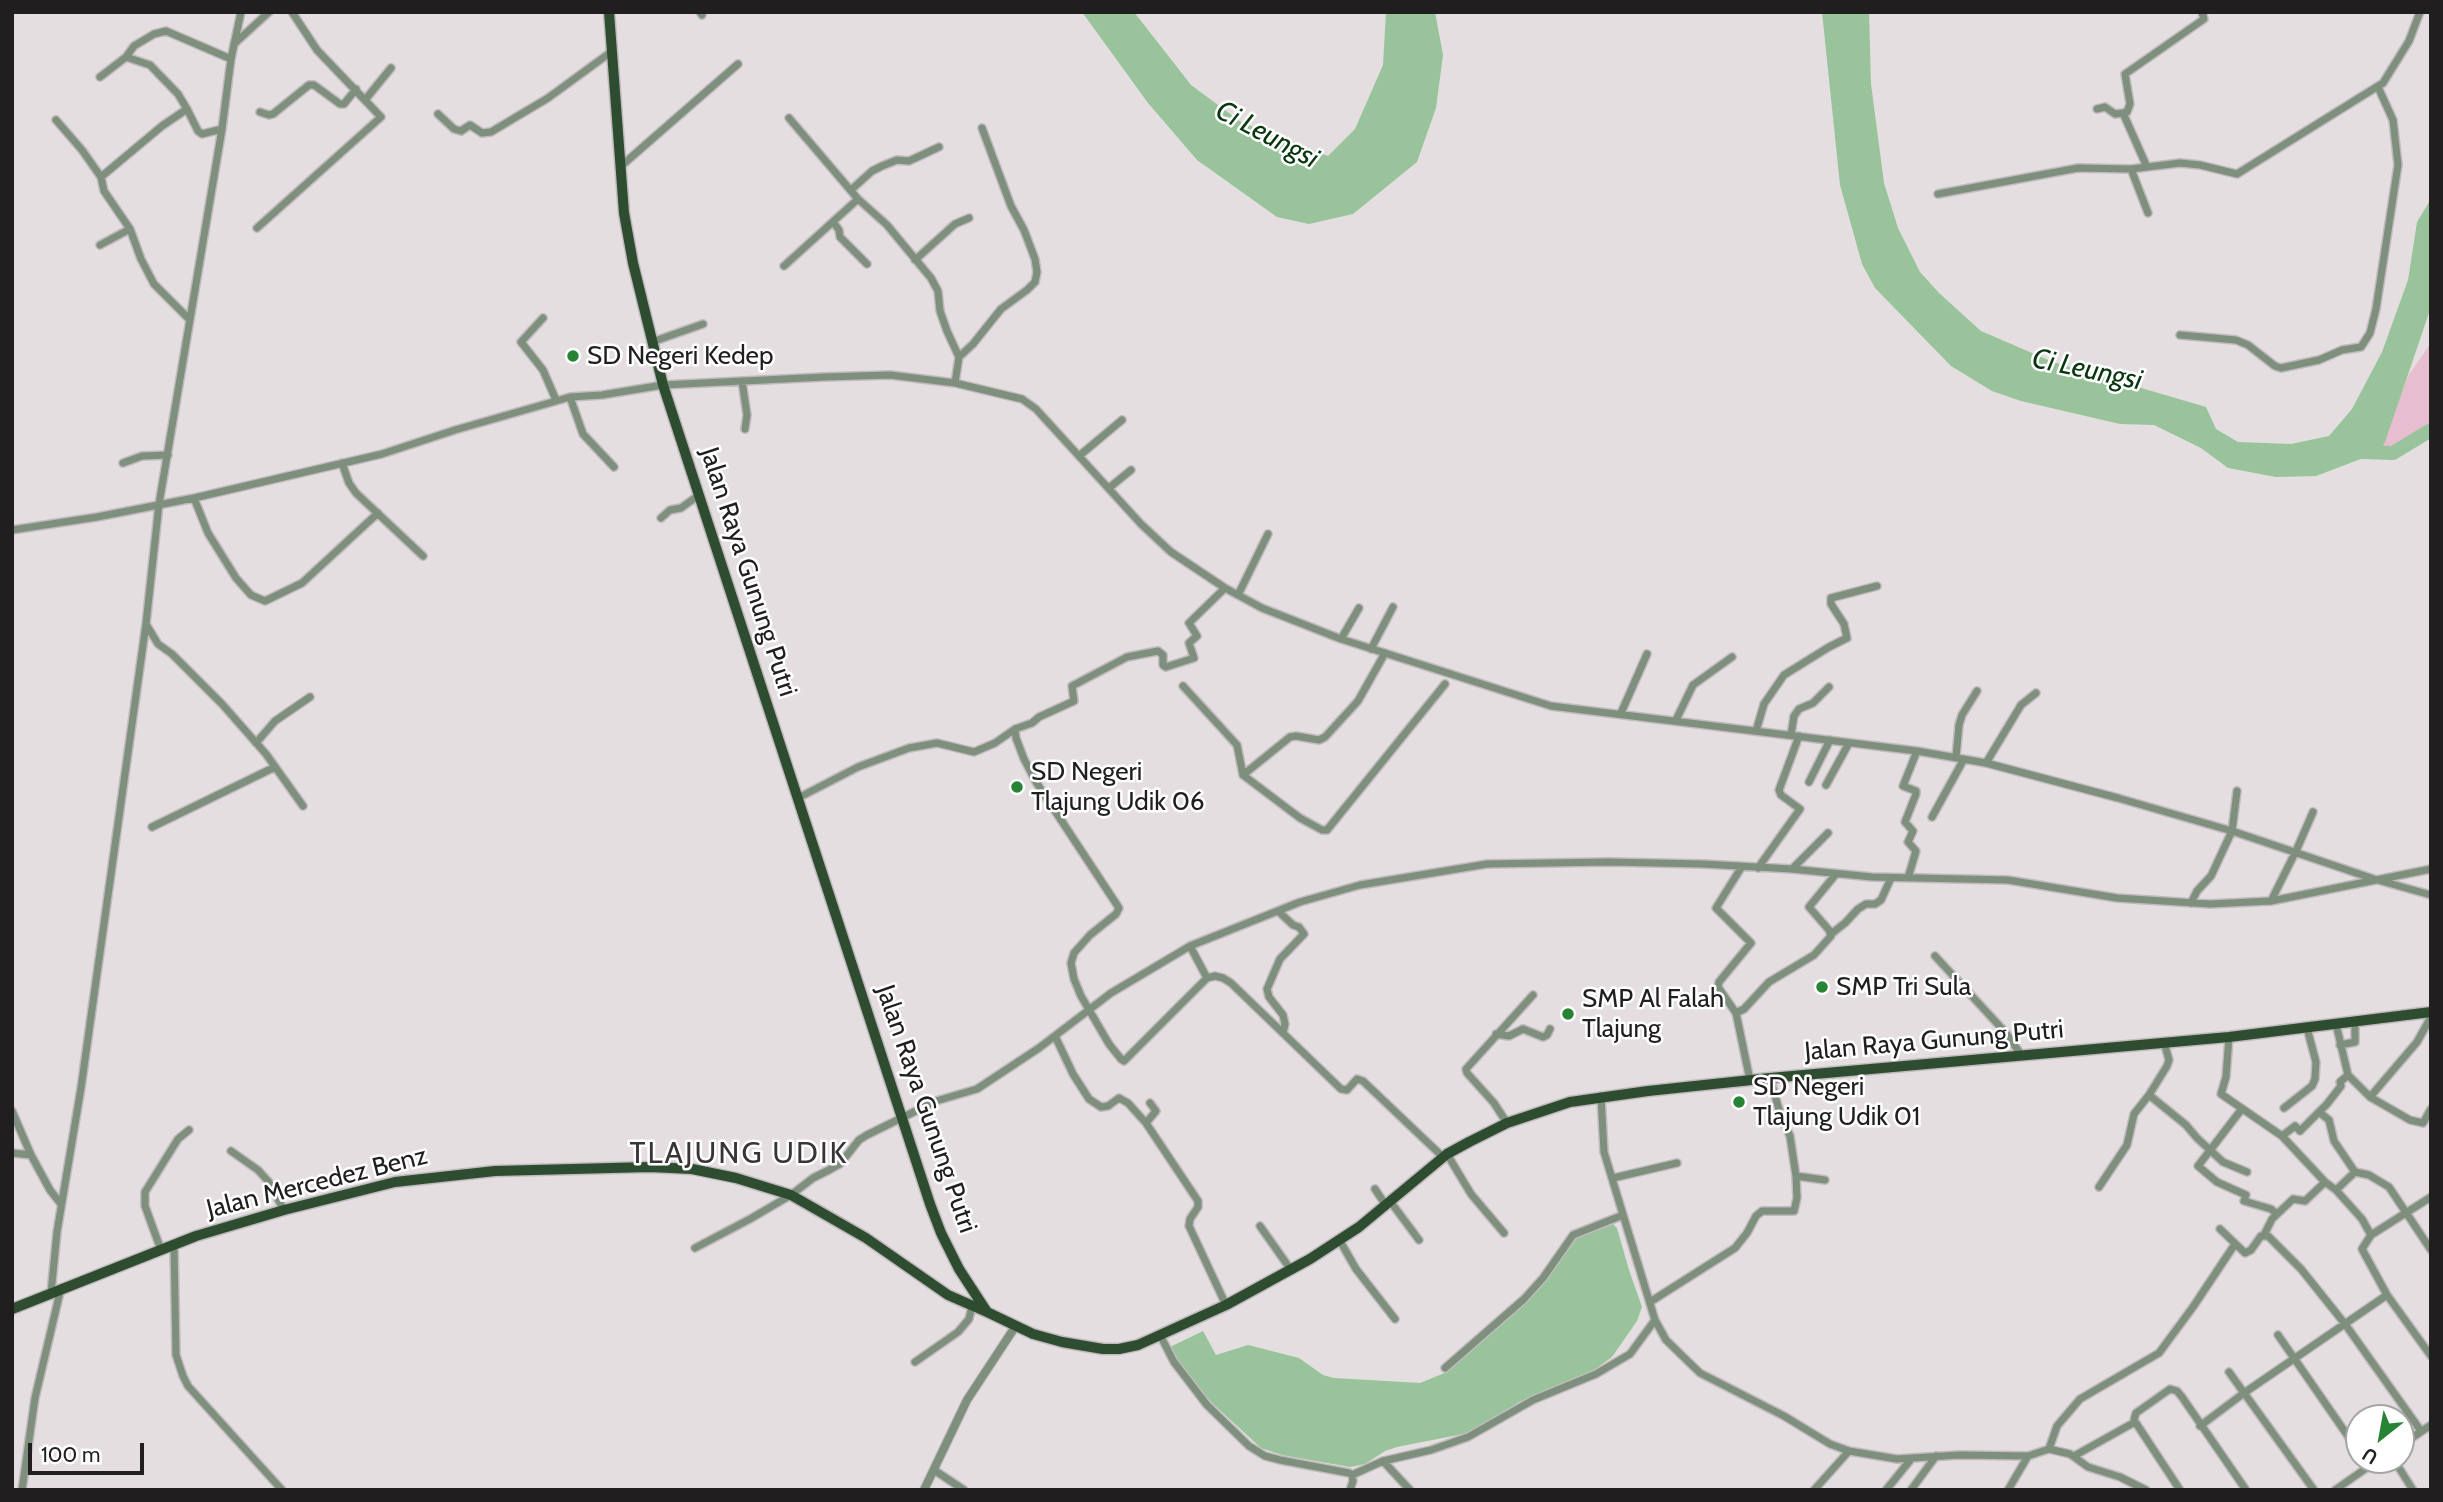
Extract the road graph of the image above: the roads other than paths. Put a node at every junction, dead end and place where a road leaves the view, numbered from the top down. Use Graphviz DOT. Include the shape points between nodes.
graph roads {
  1 [pos="242,12"];
  2 [pos="269,12"];
  3 [pos="292,12"];
  4 [pos="609,12"];
  5 [pos="2202,12"];
  6 [pos="2420,12"];
  7 [pos="234,45"];
  8 [pos="611,52"];
  9 [pos="126,57"];
  10 [pos="231,58"];
  11 [pos="738,64"];
  12 [pos="391,68"];
  13 [pos="100,77"];
  14 [pos="2378,87"];
  15 [pos="356,89"];
  16 [pos="365,100"];
  17 [pos="187,109"];
  18 [pos="2097,109"];
  19 [pos="260,112"];
  20 [pos="2123,113"];
  21 [pos="438,114"];
  22 [pos="789,118"];
  23 [pos="56,120"];
  24 [pos="982,128"];
  25 [pos="222,129"];
  26 [pos="939,147"];
  27 [pos="619,167"];
  28 [pos="2147,167"];
  29 [pos="2131,169"];
  30 [pos="101,177"];
  31 [pos="851,190"];
  32 [pos="1938,194"];
  33 [pos="858,199"];
  34 [pos="2148,213"];
  35 [pos="969,218"];
  36 [pos="833,222"];
  37 [pos="257,228"];
  38 [pos="130,229"];
  39 [pos="100,245"];
  40 [pos="915,260"];
  41 [pos="867,264"];
  42 [pos="784,266"];
  43 [pos="543,318"];
  44 [pos="188,319"];
  45 [pos="703,324"];
  46 [pos="2180,335"];
  47 [pos="652,342"];
  48 [pos="960,357"];
  49 [pos="742,380"];
  50 [pos="955,383"];
  51 [pos="663,385"];
  52 [pos="570,397"];
  53 [pos="556,400"];
  54 [pos="1122,420"];
  55 [pos="745,429"];
  56 [pos="168,455"];
  57 [pos="1079,456"];
  58 [pos="122,463"];
  59 [pos="342,463"];
  60 [pos="614,467"];
  61 [pos="1131,470"];
  62 [pos="1109,488"];
  63 [pos="699,495"];
  64 [pos="194,498"];
  65 [pos="159,504"];
  66 [pos="379,513"];
  67 [pos="661,518"];
  68 [pos="12,530"];
  69 [pos="1268,534"];
  70 [pos="423,556"];
  71 [pos="1877,586"];
  72 [pos="1225,588"];
  73 [pos="1238,595"];
  74 [pos="1393,607"];
  75 [pos="1359,608"];
  76 [pos="146,624"];
  77 [pos="1341,639"];
  78 [pos="1371,649"];
  79 [pos="1385,653"];
  80 [pos="1647,654"];
  81 [pos="1732,657"];
  82 [pos="1445,684"];
  83 [pos="1184,686"];
  84 [pos="1829,687"];
  85 [pos="1977,691"];
  86 [pos="2036,693"];
  87 [pos="310,697"];
  88 [pos="1621,713"];
  89 [pos="1676,720"];
  90 [pos="1015,729"];
  91 [pos="1756,731"];
  92 [pos="1795,736"];
  93 [pos="1830,740"];
  94 [pos="256,743"];
  95 [pos="1849,743"];
  96 [pos="1917,751"];
  97 [pos="1960,758"];
  98 [pos="1986,763"];
  99 [pos="275,766"];
  100 [pos="1243,775"];
  101 [pos="1809,782"];
  102 [pos="1826,785"];
  103 [pos="2236,791"];
  104 [pos="798,798"];
  105 [pos="303,806"];
  106 [pos="2313,812"];
  107 [pos="1933,817"];
  108 [pos="152,827"];
  109 [pos="2232,831"];
  110 [pos="1828,833"];
  111 [pos="2296,851"];
  112 [pos="1741,867"];
  113 [pos="1758,867"];
  114 [pos="1792,869"];
  115 [pos="2431,869"];
  116 [pos="1836,874"];
  117 [pos="1891,878"];
  118 [pos="1908,878"];
  119 [pos="2375,879"];
  120 [pos="2431,895"];
  121 [pos="2271,901"];
  122 [pos="2192,903"];
  123 [pos="1278,911"];
  124 [pos="1831,934"];
  125 [pos="1190,946"];
  126 [pos="1935,956"];
  127 [pos="1207,978"];
  128 [pos="1534,995"];
  129 [pos="1089,1011"];
  130 [pos="1736,1013"];
  131 [pos="2431,1015"];
  132 [pos="2355,1022"];
  133 [pos="2336,1024"];
  134 [pos="1550,1028"];
  135 [pos="2307,1028"];
  136 [pos="1283,1033"];
  137 [pos="1496,1034"];
  138 [pos="1055,1036"];
  139 [pos="2229,1037"];
  140 [pos="2164,1042"];
  141 [pos="2340,1045"];
  142 [pos="2022,1056"];
  143 [pos="2348,1075"];
  144 [pos="1770,1078"];
  145 [pos="1750,1080"];
  146 [pos="2149,1095"];
  147 [pos="1601,1096"];
  148 [pos="2370,1097"];
  149 [pos="1150,1104"];
  150 [pos="2284,1108"];
  151 [pos="2431,1109"];
  152 [pos="2241,1110"];
  153 [pos="12,1111"];
  154 [pos="2319,1112"];
  155 [pos="903,1117"];
  156 [pos="1146,1123"];
  157 [pos="1507,1123"];
  158 [pos="189,1129"];
  159 [pos="2282,1136"];
  160 [pos="2209,1149"];
  161 [pos="231,1151"];
  162 [pos="12,1153"];
  163 [pos="31,1155"];
  164 [pos="1445,1156"];
  165 [pos="1678,1163"];
  166 [pos="2247,1172"];
  167 [pos="2355,1172"];
  168 [pos="1796,1176"];
  169 [pos="1613,1178"];
  170 [pos="1825,1180"];
  171 [pos="2325,1182"];
  172 [pos="2099,1187"];
  173 [pos="1375,1189"];
  174 [pos="2336,1190"];
  175 [pos="791,1195"];
  176 [pos="2431,1197"];
  177 [pos="1387,1203"];
  178 [pos="61,1204"];
  179 [pos="284,1210"];
  180 [pos="2406,1213"];
  181 [pos="2277,1214"];
  182 [pos="1623,1215"];
  183 [pos="1260,1226"];
  184 [pos="2220,1229"];
  185 [pos="1504,1233"];
  186 [pos="2264,1235"];
  187 [pos="2371,1236"];
  188 [pos="1419,1240"];
  189 [pos="1339,1241"];
  190 [pos="2235,1244"];
  191 [pos="174,1245"];
  192 [pos="695,1248"];
  193 [pos="161,1250"];
  194 [pos="2431,1250"];
  195 [pos="1291,1270"];
  196 [pos="56,1291"];
  197 [pos="2387,1295"];
  198 [pos="1650,1302"];
  199 [pos="1226,1305"];
  200 [pos="972,1306"];
  201 [pos="12,1309"];
  202 [pos="987,1312"];
  203 [pos="1395,1320"];
  204 [pos="1655,1320"];
  205 [pos="2345,1324"];
  206 [pos="1015,1327"];
  207 [pos="1160,1335"];
  208 [pos="2278,1335"];
  209 [pos="2431,1356"];
  210 [pos="2294,1358"];
  211 [pos="915,1362"];
  212 [pos="1445,1368"];
  213 [pos="2229,1372"];
  214 [pos="2244,1393"];
  215 [pos="2134,1422"];
  216 [pos="2431,1424"];
  217 [pos="2200,1426"];
  218 [pos="2421,1431"];
  219 [pos="2345,1432"];
  220 [pos="2415,1435"];
  221 [pos="2049,1449"];
  222 [pos="1849,1451"];
  223 [pos="1936,1456"];
  224 [pos="2028,1456"];
  225 [pos="2074,1456"];
  226 [pos="1912,1457"];
  227 [pos="1383,1461"];
  228 [pos="934,1470"];
  229 [pos="2354,1474"];
  230 [pos="2402,1474"];
  231 [pos="1352,1475"];
  232 [pos="22,1490"];
  233 [pos="282,1490"];
  234 [pos="924,1490"];
  235 [pos="964,1490"];
  236 [pos="1350,1490"];
  237 [pos="1410,1490"];
  238 [pos="1814,1490"];
  239 [pos="1886,1490"];
  240 [pos="1910,1490"];
  241 [pos="2008,1490"];
  242 [pos="2146,1490"];
  243 [pos="2180,1490"];
  244 [pos="2246,1490"];
  245 [pos="2314,1490"];
  246 [pos="2335,1490"];
  247 [pos="2413,1490"];
  1 -- 7 [label="street"];
  2 -- 7 [label="street"];
  3 -- 15 [label="street" via="317,50"];
  4 -- 8 [label="main road, Jalan Raya Gunung Putri"];
  5 -- 20 [label="street" via="2204,19 2125,74 2130,106"];
  6 -- 14 [label="street" via="2409,41"];
  7 -- 10 [label="street"];
  8 -- 21 [label="street" via="491,132 478,131 473,125 454,129"];
  8 -- 27 [label="main road, Jalan Raya Gunung Putri"];
  9 -- 10 [label="street" via="134,46 166,30"];
  9 -- 13 [label="street"];
  9 -- 17 [label="street" via="150,65"];
  10 -- 25 [label="street"];
  11 -- 27 [label="street"];
  12 -- 16 [label="street"];
  14 -- 28 [label="street" via="2237,174 2188,163"];
  14 -- 46 [label="street" via="2393,120 2398,164 2376,309 2361,347 2281,368 2236,340"];
  15 -- 16 [label="street"];
  15 -- 19 [label="street" via="340,104 309,85 273,114"];
  16 -- 37 [label="street" via="381,117"];
  17 -- 25 [label="street" via="202,134"];
  17 -- 30 [label="street"];
  18 -- 20 [label="street"];
  20 -- 28 [label="street"];
  22 -- 31 [label="street"];
  23 -- 30 [label="street"];
  24 -- 48 [label="street" via="1037,272 1035,282 1001,309"];
  25 -- 44 [label="street"];
  26 -- 31 [label="street" via="909,161 882,166"];
  27 -- 47 [label="main road, Jalan Raya Gunung Putri" via="626,225"];
  28 -- 29 [label="street"];
  29 -- 32 [label="street" via="2078,168"];
  29 -- 34 [label="street"];
  30 -- 38 [label="street" via="110,204"];
  31 -- 33 [label="street"];
  33 -- 36 [label="street"];
  33 -- 40 [label="street"];
  35 -- 40 [label="street" via="955,224"];
  36 -- 41 [label="street" via="840,237"];
  36 -- 42 [label="street"];
  38 -- 39 [label="street"];
  38 -- 44 [label="street" via="154,284"];
  40 -- 48 [label="street" via="938,291 940,312"];
  43 -- 53 [label="street" via="521,342 543,370"];
  44 -- 56 [label="street"];
  45 -- 47 [label="street"];
  47 -- 51 [label="main road, Jalan Raya Gunung Putri"];
  48 -- 50 [label="street"];
  49 -- 50 [label="street" via="890,375"];
  49 -- 51 [label="street"];
  49 -- 55 [label="street"];
  50 -- 57 [label="street" via="1022,398"];
  51 -- 52 [label="street"];
  51 -- 63 [label="main road, Jalan Raya Gunung Putri"];
  52 -- 53 [label="street"];
  52 -- 60 [label="street" via="583,434"];
  53 -- 59 [label="street"];
  54 -- 57 [label="street"];
  56 -- 58 [label="street"];
  56 -- 65 [label="street"];
  57 -- 62 [label="street"];
  59 -- 64 [label="street"];
  59 -- 66 [label="street" via="352,489"];
  61 -- 62 [label="street"];
  62 -- 72 [label="street" via="1171,552"];
  63 -- 67 [label="street"];
  63 -- 104 [label="main road, Jalan Raya Gunung Putri"];
  64 -- 65 [label="street"];
  64 -- 66 [label="street" via="208,533 236,578 251,595 265,601 302,583"];
  65 -- 68 [label="street"];
  65 -- 76 [label="street"];
  66 -- 70 [label="street"];
  69 -- 73 [label="street"];
  71 -- 91 [label="street" via="1831,598 1847,638 1784,675 1764,704"];
  72 -- 73 [label="street"];
  72 -- 90 [label="street" via="1189,623 1197,636 1189,642 1194,658 1166,667 1158,651 1127,657 1072,686 1074,701"];
  73 -- 77 [label="street"];
  74 -- 78 [label="street"];
  75 -- 77 [label="street"];
  76 -- 94 [label="street" via="158,644"];
  76 -- 178 [label="street"];
  77 -- 78 [label="street"];
  78 -- 79 [label="street"];
  79 -- 88 [label="street" via="1551,706"];
  79 -- 100 [label="street" via="1358,701 1325,737 1290,737"];
  80 -- 88 [label="street"];
  81 -- 89 [label="street" via="1693,685"];
  82 -- 100 [label="street" via="1327,830 1300,818"];
  83 -- 100 [label="street" via="1237,745"];
  84 -- 92 [label="street" via="1794,716"];
  85 -- 97 [label="street" via="1959,725"];
  86 -- 98 [label="street" via="2021,705"];
  87 -- 94 [label="street" via="275,720"];
  88 -- 89 [label="street"];
  89 -- 91 [label="street"];
  90 -- 104 [label="street" via="974,752 936,743 909,748 858,767"];
  90 -- 129 [label="street" via="1036,782 1119,908 1072,957 1074,979"];
  91 -- 92 [label="street"];
  92 -- 93 [label="street"];
  92 -- 113 [label="street" via="1779,790 1800,809"];
  93 -- 95 [label="street"];
  93 -- 101 [label="street"];
  94 -- 99 [label="street"];
  95 -- 96 [label="street"];
  95 -- 102 [label="street"];
  96 -- 97 [label="street"];
  96 -- 118 [label="street" via="1903,786 1916,791 1905,822 1913,831 1908,842 1916,851"];
  97 -- 98 [label="street"];
  97 -- 107 [label="street"];
  98 -- 109 [label="street"];
  99 -- 105 [label="street"];
  99 -- 108 [label="street"];
  103 -- 109 [label="street"];
  104 -- 155 [label="main road, Jalan Raya Gunung Putri"];
  106 -- 111 [label="street"];
  109 -- 111 [label="street"];
  109 -- 122 [label="street"];
  110 -- 114 [label="street"];
  111 -- 119 [label="street"];
  111 -- 121 [label="street"];
  112 -- 113 [label="street"];
  112 -- 123 [label="street" via="1487,864 1347,888"];
  112 -- 130 [label="street" via="1716,908 1751,943 1719,982"];
  113 -- 114 [label="street"];
  114 -- 116 [label="street"];
  115 -- 119 [label="street"];
  116 -- 117 [label="street"];
  116 -- 124 [label="street" via="1809,907"];
  117 -- 118 [label="street"];
  117 -- 124 [label="street" via="1881,900 1858,909"];
  118 -- 122 [label="street" via="2008,880 2117,898"];
  119 -- 120 [label="street"];
  119 -- 121 [label="street"];
  121 -- 122 [label="street"];
  123 -- 125 [label="street"];
  123 -- 136 [label="street" via="1304,934 1280,958 1268,989 1269,998 1283,1014"];
  124 -- 130 [label="street" via="1814,955 1769,982"];
  125 -- 127 [label="street"];
  125 -- 129 [label="street"];
  126 -- 142 [label="street"];
  127 -- 129 [label="street" via="1124,1060 1108,1044"];
  127 -- 136 [label="street" via="1219,976 1231,983"];
  128 -- 137 [label="street"];
  129 -- 138 [label="street"];
  130 -- 145 [label="street"];
  131 -- 132 [label="main road, Jalan Raya Gunung Putri"];
  131 -- 148 [label="street" via="2417,1042"];
  132 -- 133 [label="main road, Jalan Raya Gunung Putri"];
  132 -- 141 [label="street" via="2355,1042"];
  133 -- 135 [label="main road, Jalan Raya Gunung Putri"];
  133 -- 141 [label="street"];
  134 -- 137 [label="street" via="1543,1037 1523,1029 1509,1036"];
  135 -- 139 [label="main road, Jalan Raya Gunung Putri"];
  135 -- 150 [label="street" via="2316,1062 2315,1079"];
  136 -- 164 [label="street" via="1343,1091 1357,1079 1363,1081"];
  137 -- 157 [label="street" via="1465,1070"];
  138 -- 155 [label="street" via="977,1089"];
  138 -- 156 [label="street" via="1089,1099 1105,1107 1122,1099"];
  139 -- 140 [label="main road, Jalan Raya Gunung Putri"];
  139 -- 152 [label="street" via="2221,1094"];
  140 -- 142 [label="main road, Jalan Raya Gunung Putri"];
  140 -- 146 [label="street" via="2169,1060"];
  141 -- 143 [label="street"];
  142 -- 144 [label="main road, Jalan Raya Gunung Putri"];
  143 -- 148 [label="street"];
  143 -- 154 [label="street"];
  144 -- 145 [label="main road, Jalan Raya Gunung Putri"];
  144 -- 168 [label="street" via="1790,1136"];
  145 -- 147 [label="main road, Jalan Raya Gunung Putri"];
  146 -- 160 [label="street"];
  146 -- 172 [label="street" via="2133,1114 2127,1145"];
  147 -- 157 [label="main road, Jalan Raya Gunung Putri"];
  147 -- 169 [label="street" via="1604,1152"];
  148 -- 151 [label="street" via="2421,1124"];
  149 -- 156 [label="street" via="1156,1111"];
  152 -- 159 [label="street"];
  152 -- 160 [label="street"];
  153 -- 163 [label="street"];
  154 -- 159 [label="street" via="2300,1131 2295,1126"];
  154 -- 167 [label="street" via="2329,1120 2334,1141"];
  155 -- 175 [label="street" via="859,1140 839,1164"];
  155 -- 202 [label="main road, Jalan Raya Gunung Putri" via="941,1233"];
  156 -- 199 [label="street" via="1198,1201 1189,1226"];
  157 -- 164 [label="main road, Jalan Raya Gunung Putri"];
  158 -- 193 [label="street" via="145,1192 145,1206"];
  159 -- 171 [label="street"];
  160 -- 166 [label="street"];
  160 -- 181 [label="street" via="2198,1166 2217,1182 2246,1195 2244,1201"];
  161 -- 179 [label="street" via="268,1181"];
  162 -- 163 [label="street"];
  163 -- 178 [label="street"];
  164 -- 177 [label="main road, Jalan Raya Gunung Putri"];
  164 -- 185 [label="street"];
  165 -- 169 [label="street"];
  167 -- 174 [label="street"];
  167 -- 180 [label="street" via="2389,1187"];
  168 -- 170 [label="street"];
  168 -- 198 [label="street" via="1794,1211 1762,1211 1735,1248"];
  169 -- 182 [label="street"];
  171 -- 174 [label="street"];
  171 -- 181 [label="street" via="2305,1201 2293,1199"];
  173 -- 177 [label="street"];
  174 -- 187 [label="street"];
  175 -- 179 [label="main road, Jalan Mercedez Benz" via="692,1169 603,1166 395,1182"];
  175 -- 192 [label="street"];
  175 -- 200 [label="main road, Jalan Mercedez Benz"];
  176 -- 180 [label="street"];
  177 -- 188 [label="street"];
  177 -- 189 [label="main road, Jalan Raya Gunung Putri"];
  178 -- 196 [label="street"];
  179 -- 191 [label="main road, Jalan Mercedez Benz"];
  180 -- 187 [label="street"];
  180 -- 194 [label="street"];
  181 -- 186 [label="street"];
  182 -- 198 [label="street"];
  182 -- 212 [label="street" via="1573,1236 1524,1299"];
  183 -- 195 [label="street"];
  184 -- 190 [label="street"];
  186 -- 190 [label="street" via="2245,1254"];
  186 -- 205 [label="street" via="2311,1280"];
  187 -- 197 [label="street" via="2363,1253"];
  189 -- 195 [label="main road, Jalan Raya Gunung Putri"];
  189 -- 203 [label="street"];
  190 -- 221 [label="street" via="2159,1353 2080,1399 2057,1426"];
  191 -- 193 [label="main road, Jalan Mercedez Benz"];
  191 -- 233 [label="street" via="176,1355 183,1376"];
  193 -- 196 [label="main road, Jalan Mercedez Benz"];
  195 -- 199 [label="main road, Jalan Raya Gunung Putri"];
  196 -- 201 [label="main road, Jalan Mercedez Benz"];
  196 -- 232 [label="street"];
  197 -- 205 [label="street"];
  197 -- 209 [label="street"];
  198 -- 204 [label="street"];
  199 -- 207 [label="main road, Jalan Raya Gunung Putri"];
  200 -- 202 [label="main road, Jalan Mercedez Benz"];
  200 -- 211 [label="street" via="969,1319 958,1332"];
  202 -- 206 [label="main road, Jalan Raya Gunung Putri"];
  204 -- 222 [label="street" via="1660,1332 1700,1373"];
  204 -- 227 [label="street" via="1630,1354 1596,1374 1532,1401 1468,1437"];
  205 -- 210 [label="street"];
  205 -- 218 [label="street"];
  206 -- 207 [label="main road, Jalan Raya Gunung Putri" via="1102,1349 1138,1345"];
  206 -- 228 [label="street" via="958,1415"];
  207 -- 231 [label="street" via="1207,1405 1249,1446 1265,1456"];
  208 -- 210 [label="street"];
  210 -- 214 [label="street"];
  210 -- 219 [label="street"];
  213 -- 214 [label="street"];
  214 -- 217 [label="street"];
  214 -- 245 [label="street"];
  215 -- 217 [label="street" via="2136,1413 2170,1389 2182,1397"];
  215 -- 225 [label="street"];
  215 -- 243 [label="street"];
  216 -- 218 [label="street"];
  217 -- 244 [label="street"];
  218 -- 220 [label="street"];
  221 -- 224 [label="street"];
  221 -- 225 [label="street"];
  222 -- 226 [label="street"];
  222 -- 238 [label="street"];
  223 -- 224 [label="street"];
  223 -- 226 [label="street"];
  223 -- 240 [label="street"];
  224 -- 241 [label="street"];
  225 -- 242 [label="street" via="2088,1467"];
  226 -- 239 [label="street"];
  227 -- 231 [label="street"];
  227 -- 237 [label="street"];
  228 -- 234 [label="street"];
  228 -- 235 [label="street"];
  229 -- 246 [label="street"];
  230 -- 247 [label="street"];
  231 -- 236 [label="street"];
}
